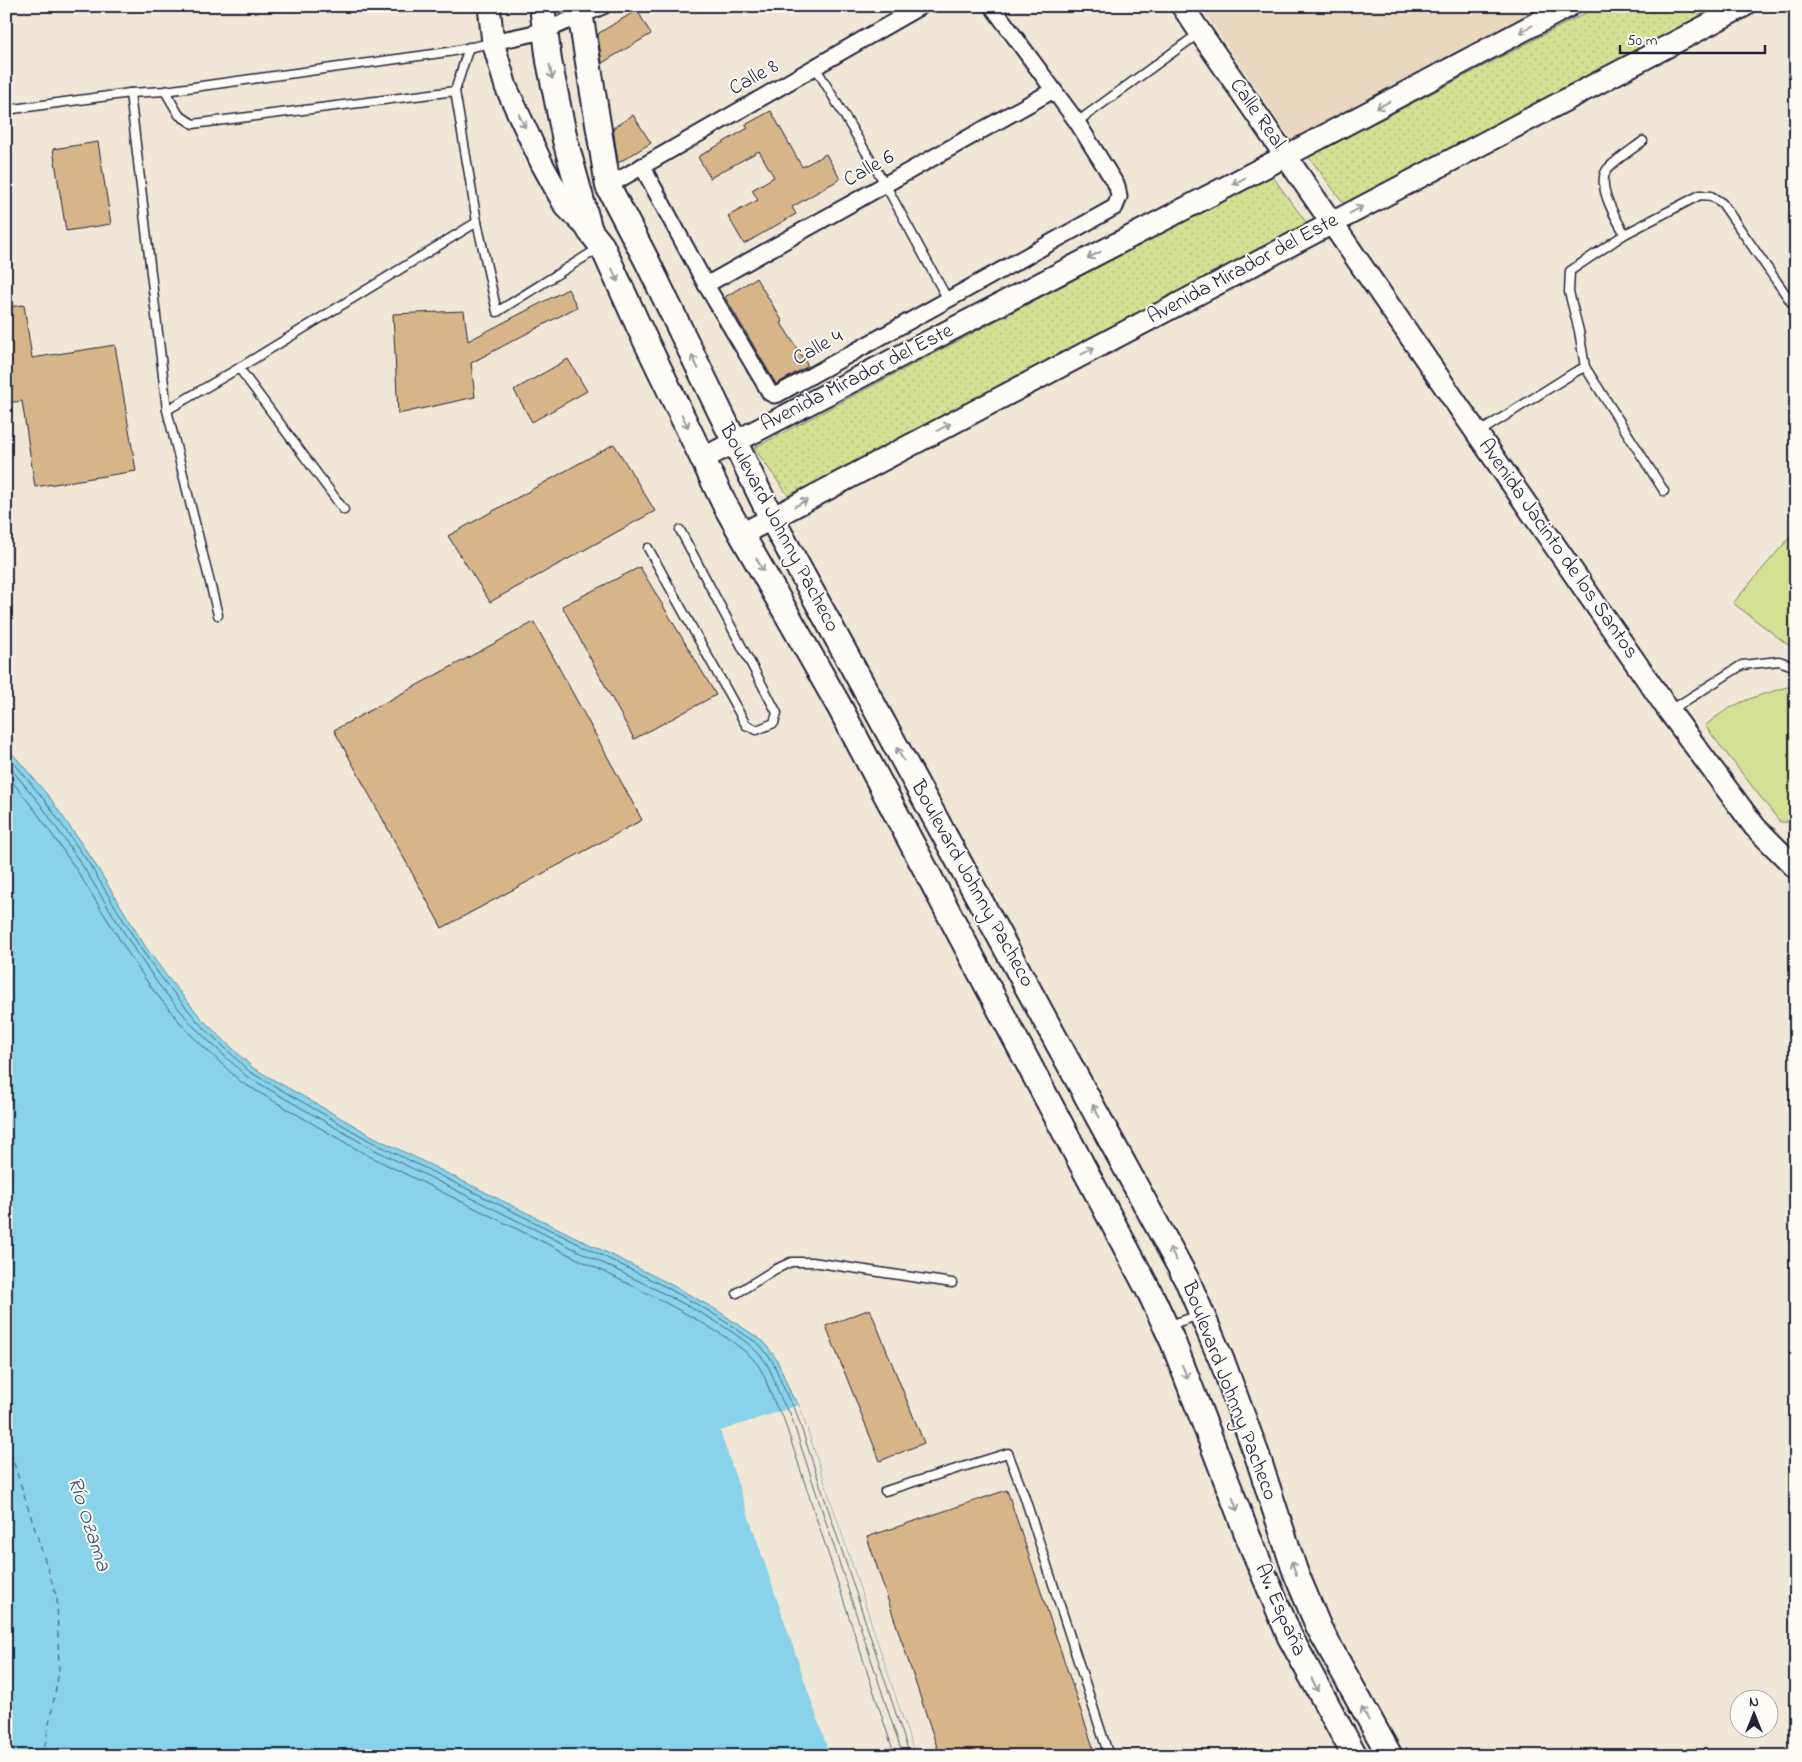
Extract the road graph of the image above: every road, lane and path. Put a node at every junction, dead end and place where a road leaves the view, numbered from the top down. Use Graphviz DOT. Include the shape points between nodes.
graph roads {
  1 [pos="490,6"];
  2 [pos="542,6"];
  3 [pos="603,6"];
  4 [pos="921,6"];
  5 [pos="992,6"];
  6 [pos="1182,6"];
  7 [pos="1569,6"];
  8 [pos="1744,6"];
  9 [pos="579,12"];
  10 [pos="544,31"];
  11 [pos="1200,32"];
  12 [pos="493,42"];
  13 [pos="469,47"];
  14 [pos="816,68"];
  15 [pos="165,91"];
  16 [pos="455,91"];
  17 [pos="1052,91"];
  18 [pos="130,93"];
  19 [pos="6,110"];
  20 [pos="1077,122"];
  21 [pos="1643,141"];
  22 [pos="1286,156"];
  23 [pos="642,166"];
  24 [pos="885,184"];
  25 [pos="608,186"];
  26 [pos="477,222"];
  27 [pos="1331,223"];
  28 [pos="1624,234"];
  29 [pos="596,238"];
  30 [pos="706,284"];
  31 [pos="948,300"];
  32 [pos="1796,310"];
  33 [pos="1585,367"];
  34 [pos="239,368"];
  35 [pos="167,410"];
  36 [pos="1478,433"];
  37 [pos="734,442"];
  38 [pos="704,458"];
  39 [pos="1664,491"];
  40 [pos="344,510"];
  41 [pos="772,519"];
  42 [pos="680,530"];
  43 [pos="742,534"];
  44 [pos="648,548"];
  45 [pos="218,614"];
  46 [pos="1796,667"];
  47 [pos="1669,711"];
  48 [pos="1796,868"];
  49 [pos="952,1283"];
  50 [pos="737,1293"];
  51 [pos="1202,1314"];
  52 [pos="1166,1327"];
  53 [pos="1218,1459"];
  54 [pos="885,1491"];
  55 [pos="1109,1756"];
  56 [pos="1355,1756"];
  57 [pos="1390,1756"];
  1 -- 12 [label="street"];
  2 -- 10 [label="main road, Boulevard Johnny Pacheco"];
  3 -- 9 [label="street"];
  4 -- 14 [label="street, Calle 8"];
  5 -- 17 [label="street"];
  6 -- 11 [label="street, Calle Real"];
  7 -- 22 [label="street, Avenida Mirador del Este, one-way"];
  27 -- 8 [label="street, Avenida Mirador del Este, one-way"];
  9 -- 10 [label="street"];
  9 -- 25 [label="main road, Boulevard Johnny Pacheco"];
  10 -- 12 [label="street"];
  10 -- 29 [label="main road, Boulevard Johnny Pacheco, one-way" via="565,140"];
  11 -- 20 [label="lane"];
  11 -- 22 [label="street, Calle Real"];
  12 -- 13 [label="lane"];
  12 -- 29 [label="street, one-way" via="506,87 542,164 566,206"];
  13 -- 15 [label="lane"];
  13 -- 16 [label="lane"];
  14 -- 23 [label="street, Calle 8"];
  14 -- 24 [label="lane"];
  15 -- 16 [label="lane" via="180,115 193,124"];
  15 -- 18 [label="lane"];
  16 -- 26 [label="lane"];
  17 -- 20 [label="street"];
  17 -- 24 [label="street, Calle 6"];
  18 -- 19 [label="lane"];
  18 -- 35 [label="lane"];
  20 -- 31 [label="street, Calle 4" via="1117,186 1119,197 1115,207"];
  21 -- 28 [label="lane" via="1606,170 1603,184"];
  22 -- 27 [label="street, Calle Real"];
  22 -- 37 [label="street, Avenida Mirador del Este, one-way"];
  23 -- 25 [label="street, Calle 8"];
  23 -- 30 [label="street, Calle 4"];
  24 -- 30 [label="street, Calle 6"];
  24 -- 31 [label="lane"];
  37 -- 25 [label="main road, Boulevard Johnny Pacheco, one-way"];
  26 -- 29 [label="lane" via="497,312"];
  26 -- 34 [label="lane"];
  27 -- 36 [label="street, Avenida Jacinto de los Santos"];
  41 -- 27 [label="street, Avenida Mirador del Este, one-way"];
  28 -- 32 [label="lane" via="1700,195 1711,196 1722,203"];
  28 -- 33 [label="lane" via="1570,271 1569,292"];
  29 -- 38 [label="main road, Boulevard Johnny Pacheco, one-way"];
  30 -- 31 [label="street, Calle 4" via="774,395"];
  33 -- 36 [label="lane"];
  33 -- 39 [label="lane"];
  34 -- 35 [label="lane"];
  34 -- 40 [label="lane"];
  35 -- 45 [label="lane"];
  36 -- 47 [label="street, Avenida Jacinto de los Santos"];
  37 -- 38 [label="street, Avenida Mirador del Este"];
  37 -- 41 [label="main road, Boulevard Johnny Pacheco"];
  38 -- 43 [label="main road, Boulevard Johnny Pacheco"];
  41 -- 43 [label="street, Avenida Mirador del Este"];
  51 -- 41 [label="main road, Boulevard Johnny Pacheco, one-way" via="1166,1240"];
  42 -- 44 [label="lane" via="777,713 774,723 757,730 746,725"];
  43 -- 52 [label="main road, Boulevard Johnny Pacheco, one-way" via="839,706"];
  46 -- 47 [label="lane" via="1779,661 1742,665"];
  47 -- 48 [label="street, Avenida Jacinto de los Santos" via="1755,827"];
  49 -- 50 [label="lane" via="812,1262 791,1262"];
  51 -- 52 [label="lane"];
  57 -- 51 [label="main road, Boulevard Johnny Pacheco, one-way" via="1319,1628 1295,1571 1258,1458"];
  52 -- 53 [label="main road, Boulevard Johnny Pacheco, one-way"];
  53 -- 56 [label="main road, Av. España, one-way" via="1290,1638"];
  54 -- 55 [label="lane" via="1008,1453"];
}
